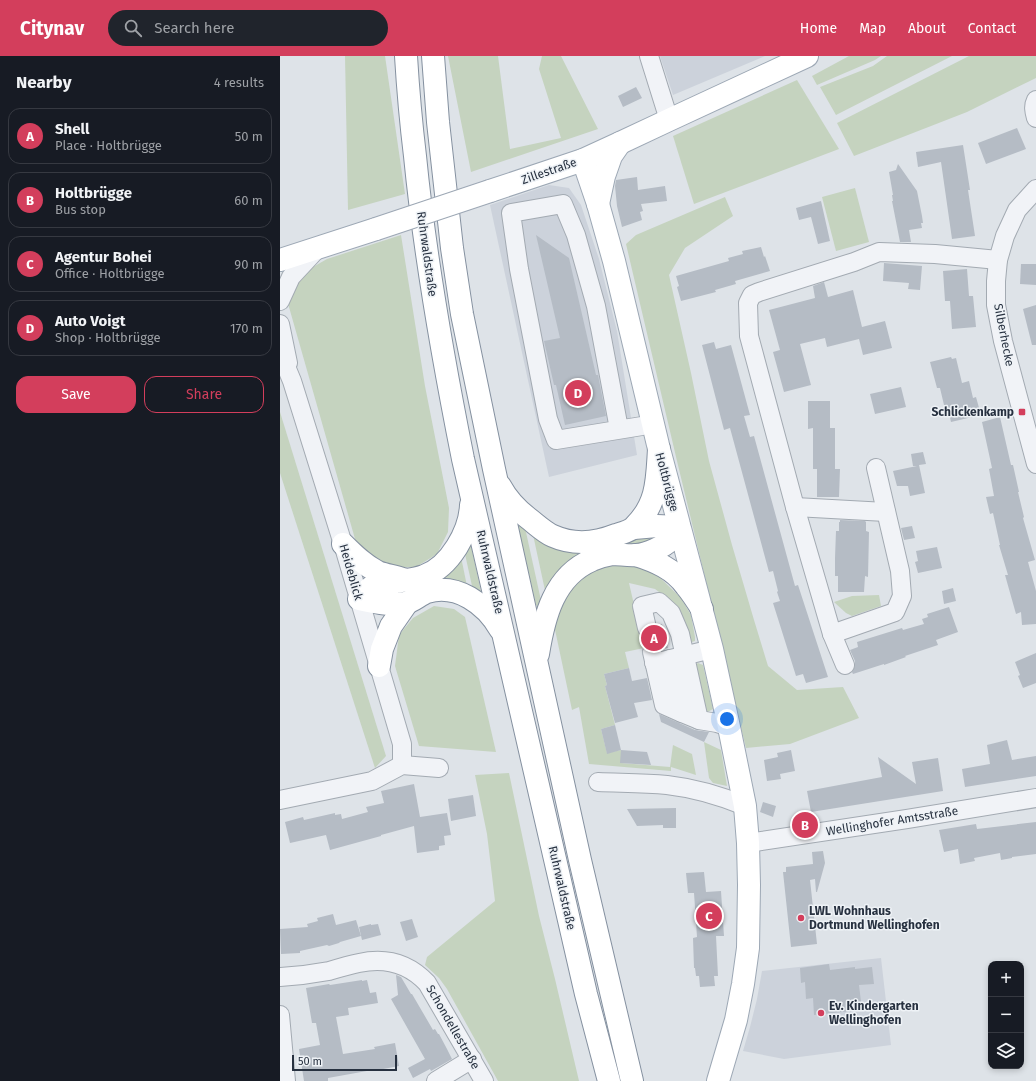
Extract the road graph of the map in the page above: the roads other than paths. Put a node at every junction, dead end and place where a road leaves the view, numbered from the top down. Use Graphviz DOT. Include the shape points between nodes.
graph roads {
  1 [pos="406,56"];
  2 [pos="433,56"];
  3 [pos="807,56"];
  4 [pos="652,57"];
  5 [pos="1036,100"];
  6 [pos="1036,118"];
  7 [pos="669,120"];
  8 [pos="620,144"];
  9 [pos="582,160"];
  10 [pos="1036,189"];
  11 [pos="598,204"];
  12 [pos="318,248"];
  13 [pos="280,260"];
  14 [pos="998,260"];
  15 [pos="280,301"];
  16 [pos="280,324"];
  17 [pos="280,352"];
  18 [pos="292,382"];
  19 [pos="652,422"];
  20 [pos="619,429"];
  21 [pos="659,449"];
  22 [pos="1036,464"];
  23 [pos="876,468"];
  24 [pos="494,470"];
  25 [pos="471,492"];
  26 [pos="795,508"];
  27 [pos="886,512"];
  28 [pos="679,527"];
  29 [pos="634,528"];
  30 [pos="343,544"];
  31 [pos="636,555"];
  32 [pos="406,580"];
  33 [pos="359,598"];
  34 [pos="407,603"];
  35 [pos="702,609"];
  36 [pos="647,628"];
  37 [pos="832,634"];
  38 [pos="505,637"];
  39 [pos="712,648"];
  40 [pos="664,657"];
  41 [pos="536,663"];
  42 [pos="845,665"];
  43 [pos="379,666"];
  44 [pos="700,720"];
  45 [pos="729,727"];
  46 [pos="402,765"];
  47 [pos="439,768"];
  48 [pos="598,782"];
  49 [pos="1036,798"];
  50 [pos="280,800"];
  51 [pos="745,806"];
  52 [pos="748,843"];
  53 [pos="280,977"];
  54 [pos="280,1014"];
  55 [pos="472,1059"];
  56 [pos="286,1081"];
  57 [pos="436,1081"];
  58 [pos="484,1081"];
  59 [pos="608,1081"];
  60 [pos="632,1081"];
  61 [pos="718,1081"];
  1 -- 25 [label="main road, Ruhrwaldstraße" via="419,196 435,311"];
  2 -- 24 [label="main road, Ruhrwaldstraße" via="452,248 462,314"];
  3 -- 7 [label="main road, Zillestraße"];
  4 -- 7 [label="street"];
  5 -- 6 [label="street" via="1033,111"];
  7 -- 8 [label="main road, Zillestraße"];
  8 -- 9 [label="main road, Zillestraße"];
  8 -- 11 [label="main road" via="611,156"];
  9 -- 11 [label="main road, Holtbrügge"];
  9 -- 12 [label="main road, Zillestraße, bridge"];
  10 -- 14 [label="street, Silberhecke" via="1017,210"];
  11 -- 19 [label="main road, Holtbrügge"];
  12 -- 13 [label="main road, Zillestraße"];
  12 -- 15 [label="street" via="291,277"];
  14 -- 22 [label="street, Silberhecke" via="996,305"];
  14 -- 26 [label="street" via="879,252 752,295 748,303 749,336"];
  16 -- 18 [label="street, Heideblick"];
  17 -- 18 [label="street, Heideblick"];
  18 -- 30 [label="street, Heideblick"];
  19 -- 20 [label="street"];
  19 -- 21 [label="main road, Holtbrügge"];
  20 -- 20 [label="street" via="556,440 548,419 519,269 511,213 564,204 576,235 596,306"];
  21 -- 28 [label="main road, Holtbrügge"];
  21 -- 29 [label="main road" via="656,490 651,504"];
  23 -- 27 [label="street"];
  24 -- 29 [label="main road" via="510,502 553,536 575,542 594,542"];
  24 -- 41 [label="main road, Ruhrwaldstraße"];
  25 -- 32 [label="main road" via="470,516 466,530 448,560 425,576"];
  25 -- 38 [label="main road, Ruhrwaldstraße"];
  26 -- 27 [label="street"];
  26 -- 37 [label="street"];
  27 -- 37 [label="street" via="900,571 902,596 898,607 895,612"];
  28 -- 29 [label="main road"];
  28 -- 31 [label="main road" via="669,541 656,549"];
  28 -- 35 [label="main road, Holtbrügge"];
  30 -- 32 [label="main road" via="368,566"];
  30 -- 33 [label="street, Heideblick"];
  31 -- 35 [label="main road" via="671,571 685,584"];
  31 -- 41 [label="main road" via="612,554 583,564 571,572 552,599"];
  32 -- 33 [label="main road" via="378,584"];
  33 -- 34 [label="main road" via="386,604"];
  33 -- 43 [label="street, Heideblick"];
  34 -- 38 [label="main road" via="426,593 450,590 473,600 488,612"];
  34 -- 43 [label="main road" via="388,631"];
  35 -- 39 [label="main road, Holtbrügge"];
  36 -- 40 [label="street" via="642,606 659,602 671,613 680,634"];
  37 -- 42 [label="street"];
  38 -- 59 [label="main road, Ruhrwaldstraße"];
  39 -- 40 [label="street"];
  39 -- 45 [label="main road, Holtbrügge"];
  40 -- 44 [label="street"];
  40 -- 44 [label="street" via="682,713"];
  41 -- 60 [label="main road, Ruhrwaldstraße"];
  43 -- 46 [label="street, Heideblick" via="402,744"];
  44 -- 45 [label="street"];
  45 -- 51 [label="main road, Holtbrügge"];
  46 -- 47 [label="street"];
  46 -- 50 [label="street" via="372,781"];
  48 -- 51 [label="street" via="668,785 731,800"];
  49 -- 52 [label="street, Wellinghofer Amtsstraße"];
  51 -- 52 [label="main road, Holtbrügge"];
  52 -- 61 [label="main road, Holtbrügge" via="750,885 743,984 736,1020"];
  53 -- 55 [label="street, Schondellestraße" via="307,975 374,961 407,967 427,983"];
  54 -- 56 [label="street"];
  55 -- 57 [label="street"];
  55 -- 58 [label="street, Schondellestraße"];
}
